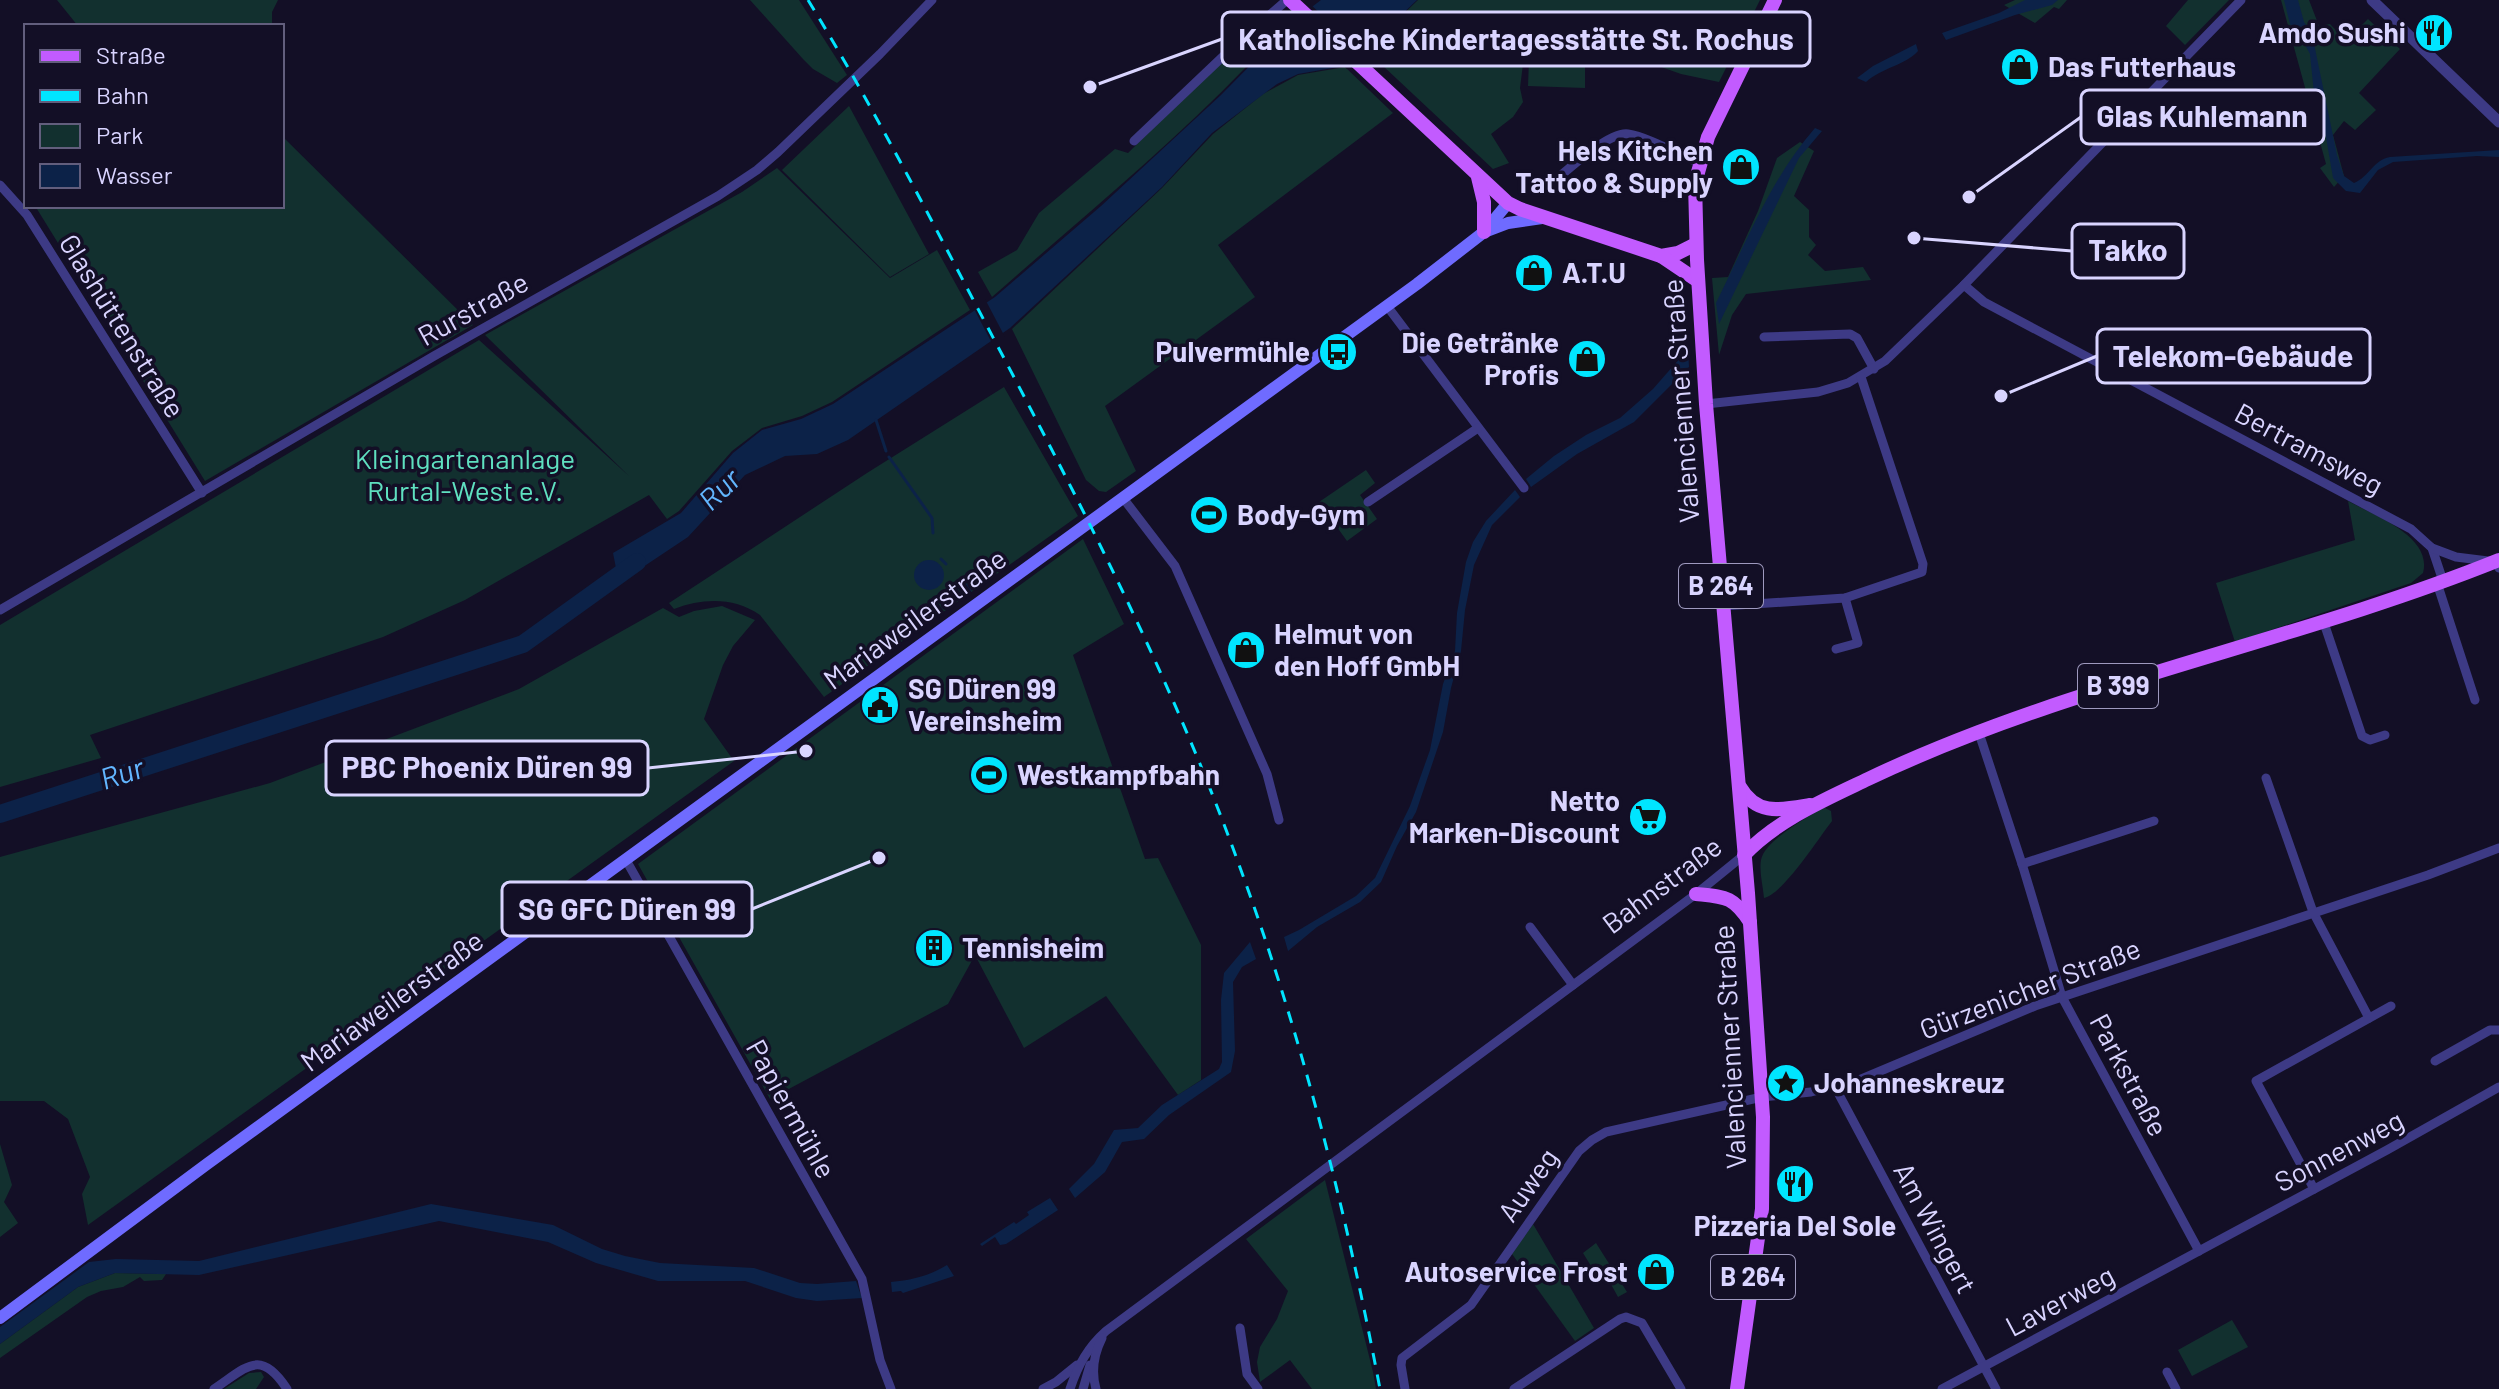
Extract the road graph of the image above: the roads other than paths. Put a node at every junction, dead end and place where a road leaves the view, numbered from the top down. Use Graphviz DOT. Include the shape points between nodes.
graph roads {
  1 [pos="932,0"];
  2 [pos="1775,0"];
  3 [pos="2241,0"];
  4 [pos="2372,0"];
  5 [pos="1290,1"];
  6 [pos="2499,122"];
  7 [pos="1134,141"];
  8 [pos="1699,163"];
  9 [pos="1478,176"];
  10 [pos="0,185"];
  11 [pos="1545,189"];
  12 [pos="1508,203"];
  13 [pos="1545,218"];
  14 [pos="1484,232"];
  15 [pos="1696,244"];
  16 [pos="1661,256"];
  17 [pos="1698,281"];
  18 [pos="1964,285"];
  19 [pos="1387,306"];
  20 [pos="1764,337"];
  21 [pos="1874,369"];
  22 [pos="1861,377"];
  23 [pos="1706,404"];
  24 [pos="1478,428"];
  25 [pos="1524,488"];
  26 [pos="202,493"];
  27 [pos="1123,498"];
  28 [pos="1368,502"];
  29 [pos="2432,548"];
  30 [pos="2498,564"];
  31 [pos="2440,582"];
  32 [pos="1845,598"];
  33 [pos="1723,606"];
  34 [pos="0,610"];
  35 [pos="2323,620"];
  36 [pos="1836,649"];
  37 [pos="2475,700"];
  38 [pos="1978,730"];
  39 [pos="2385,735"];
  40 [pos="2266,778"];
  41 [pos="1738,783"];
  42 [pos="1818,804"];
  43 [pos="1279,820"];
  44 [pos="2154,821"];
  45 [pos="2499,848"];
  46 [pos="1744,855"];
  47 [pos="626,860"];
  48 [pos="2022,864"];
  49 [pos="1696,894"];
  50 [pos="2313,912"];
  51 [pos="1750,922"];
  52 [pos="1530,927"];
  53 [pos="1573,985"];
  54 [pos="2062,997"];
  55 [pos="2391,1006"];
  56 [pos="2369,1018"];
  57 [pos="2499,1030"];
  58 [pos="2435,1061"];
  59 [pos="1835,1087"];
  60 [pos="2499,1087"];
  61 [pos="1762,1097"];
  62 [pos="2314,1189"];
  63 [pos="2199,1251"];
  64 [pos="0,1318"];
  65 [pos="1240,1328"];
  66 [pos="1106,1331"];
  67 [pos="1097,1350"];
  68 [pos="1082,1360"];
  69 [pos="1983,1367"];
  70 [pos="2167,1372"];
  71 [pos="214,1389"];
  72 [pos="287,1389"];
  73 [pos="891,1389"];
  74 [pos="1043,1389"];
  75 [pos="1070,1389"];
  76 [pos="1083,1389"];
  77 [pos="1096,1389"];
  78 [pos="1258,1389"];
  79 [pos="1405,1389"];
  80 [pos="1514,1389"];
  81 [pos="1681,1389"];
  82 [pos="1737,1389"];
  83 [pos="1942,1389"];
  84 [pos="1996,1389"];
  85 [pos="2176,1389"];
  1 -- 26 [label="street, Rurstraße" via="757,170"];
  2 -- 8 [label="main road, Valencienner Straße / B 264"];
  3 -- 18 [label="street"];
  4 -- 6 [label="street"];
  5 -- 7 [label="street"];
  5 -- 9 [label="main road"];
  8 -- 11 [label="street" via="1623,134 1607,140"];
  8 -- 15 [label="main road, Valencienner Straße / B 264"];
  9 -- 12 [label="main road"];
  9 -- 14 [label="main road"];
  10 -- 26 [label="street, Glashüttenstraße" via="27,215"];
  12 -- 13 [label="main road"];
  12 -- 14 [label="main road, Mariaweilerstraße"];
  13 -- 14 [label="main road"];
  13 -- 16 [label="main road"];
  14 -- 19 [label="main road, Mariaweilerstraße"];
  15 -- 16 [label="main road"];
  15 -- 17 [label="main road, Valencienner Straße / B 264"];
  16 -- 17 [label="main road"];
  17 -- 23 [label="main road, Valencienner Straße / B 264"];
  18 -- 21 [label="street"];
  18 -- 29 [label="street, Bertramsweg" via="1984,302 2411,529"];
  19 -- 24 [label="street"];
  19 -- 27 [label="main road, Mariaweilerstraße"];
  20 -- 21 [label="street" via="1850,334"];
  21 -- 22 [label="street"];
  22 -- 23 [label="street" via="1818,392"];
  22 -- 32 [label="street" via="1923,564 1919,574"];
  23 -- 33 [label="main road, Valencienner Straße / B 264"];
  24 -- 25 [label="street"];
  24 -- 28 [label="street"];
  26 -- 34 [label="street, Rurstraße"];
  27 -- 43 [label="street" via="1175,566 1267,774"];
  27 -- 47 [label="main road, Mariaweilerstraße"];
  29 -- 30 [label="street"];
  29 -- 31 [label="street"];
  30 -- 31 [label="main road, Bahnstraße / B 399"];
  31 -- 35 [label="main road, Bahnstraße / B 399"];
  31 -- 37 [label="street"];
  32 -- 33 [label="street"];
  32 -- 36 [label="street" via="1858,643"];
  33 -- 41 [label="main road, Valencienner Straße / B 264"];
  35 -- 38 [label="main road, Bahnstraße / B 399"];
  35 -- 39 [label="street" via="2362,736 2370,740"];
  38 -- 42 [label="main road, Bahnstraße / B 399"];
  38 -- 48 [label="street, Parkstraße"];
  40 -- 50 [label="street"];
  41 -- 42 [label="main road" via="1758,807"];
  41 -- 46 [label="main road, Valencienner Straße / B 264"];
  42 -- 46 [label="main road, Bahnstraße / B 399"];
  44 -- 48 [label="street"];
  45 -- 50 [label="street, Gürzenicher Straße"];
  46 -- 49 [label="street, Bahnstraße"];
  46 -- 51 [label="main road, Valencienner Straße / B 264"];
  47 -- 64 [label="main road, Mariaweilerstraße"];
  47 -- 73 [label="street, Papiermühle" via="862,1279"];
  48 -- 54 [label="street, Parkstraße"];
  49 -- 51 [label="main road" via="1726,897"];
  49 -- 53 [label="street, Bahnstraße"];
  50 -- 54 [label="street, Gürzenicher Straße"];
  50 -- 56 [label="street"];
  51 -- 61 [label="main road, Valencienner Straße / B 264"];
  52 -- 53 [label="street"];
  53 -- 66 [label="street, Bahnstraße"];
  54 -- 59 [label="street, Gürzenicher Straße"];
  54 -- 63 [label="street, Parkstraße"];
  55 -- 56 [label="street"];
  56 -- 62 [label="street" via="2256,1081"];
  57 -- 58 [label="street"];
  59 -- 61 [label="street, Gürzenicher Straße"];
  59 -- 69 [label="street, Am Wingert"];
  60 -- 62 [label="street, Sonnenweg"];
  61 -- 79 [label="street, Auweg" via="1606,1132 1592,1140 1471,1305 1402,1358"];
  61 -- 82 [label="main road, Valencienner Straße / B 264" via="1762,1209"];
  62 -- 63 [label="street, Sonnenweg"];
  63 -- 69 [label="street, Laverweg"];
  65 -- 78 [label="street" via="1247,1374"];
  66 -- 67 [label="street, Bahnstraße"];
  66 -- 68 [label="street, Bahnstraße"];
  67 -- 76 [label="street, Bahnstraße"];
  67 -- 77 [label="street, Bahnstraße"];
  68 -- 74 [label="street, Bahnstraße"];
  68 -- 75 [label="street, Bahnstraße"];
  69 -- 83 [label="street, Laverweg"];
  69 -- 84 [label="street, Am Wingert"];
  70 -- 85 [label="street"];
  71 -- 72 [label="street" via="255,1364 272,1369"];
  80 -- 81 [label="street" via="1626,1317 1642,1323"];
}
